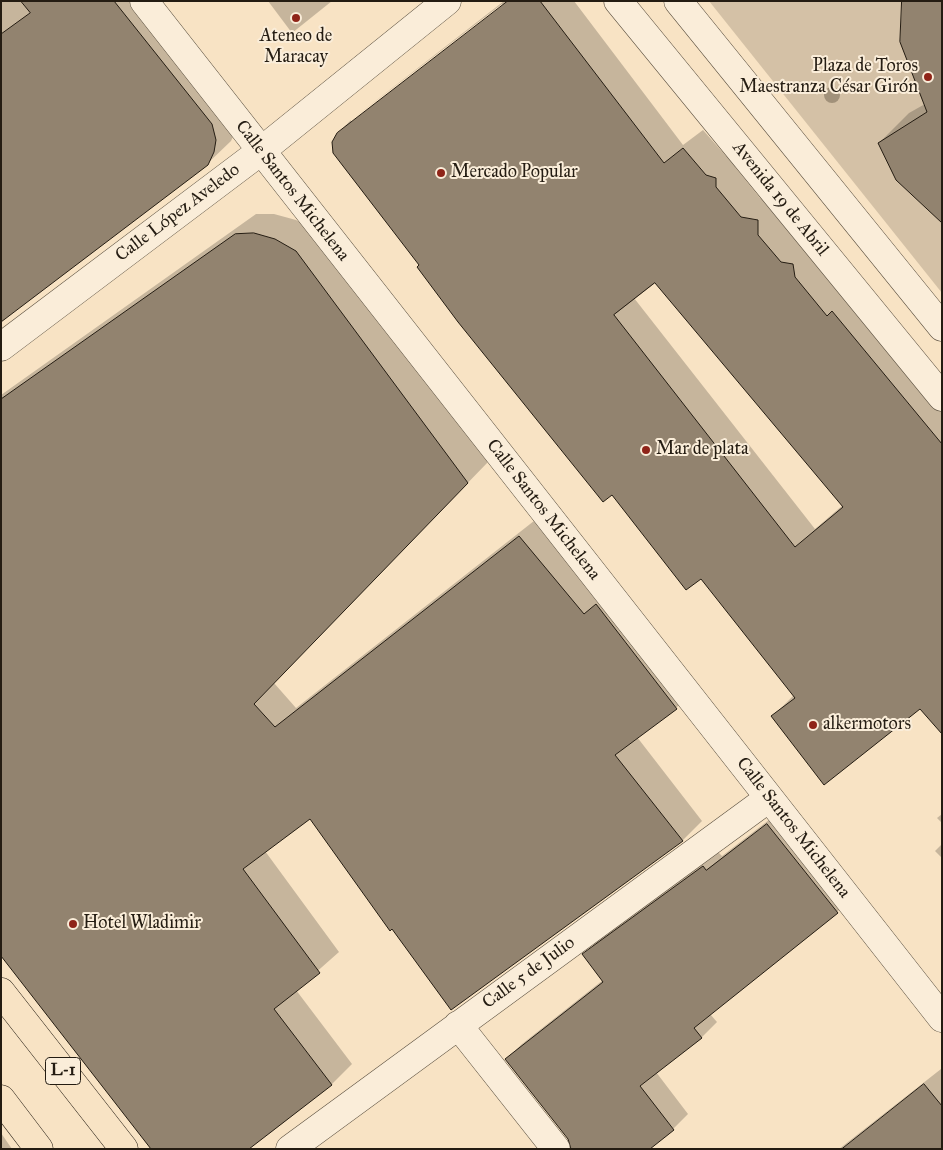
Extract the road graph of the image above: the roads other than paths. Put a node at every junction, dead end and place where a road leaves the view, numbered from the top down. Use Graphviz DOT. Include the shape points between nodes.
graph roads {
  1 [pos="144,1"];
  2 [pos="446,1"];
  3 [pos="618,1"];
  4 [pos="678,1"];
  5 [pos="261,151"];
  6 [pos="942,327"];
  7 [pos="1,347"];
  8 [pos="942,397"];
  9 [pos="769,798"];
  10 [pos="1,992"];
  11 [pos="942,1018"];
  12 [pos="458,1025"];
  13 [pos="1,1099"];
  14 [pos="39,1149"];
  15 [pos="124,1149"];
  16 [pos="290,1149"];
  17 [pos="556,1149"];
  1 -- 5 [label="street, Calle Santos Michelena"];
  2 -- 5 [label="street, Calle López Aveledo"];
  3 -- 8 [label="street, Avenida 19 de Abril"];
  4 -- 6 [label="street"];
  5 -- 7 [label="street, Calle López Aveledo"];
  5 -- 9 [label="street, Calle Santos Michelena"];
  9 -- 11 [label="street, Calle Santos Michelena"];
  9 -- 12 [label="street, Calle 5 de Julio"];
  10 -- 15 [label="main road, L-1"];
  12 -- 16 [label="street, Calle 5 de Julio"];
  12 -- 17 [label="street"];
  13 -- 14 [label="main road"];
}
